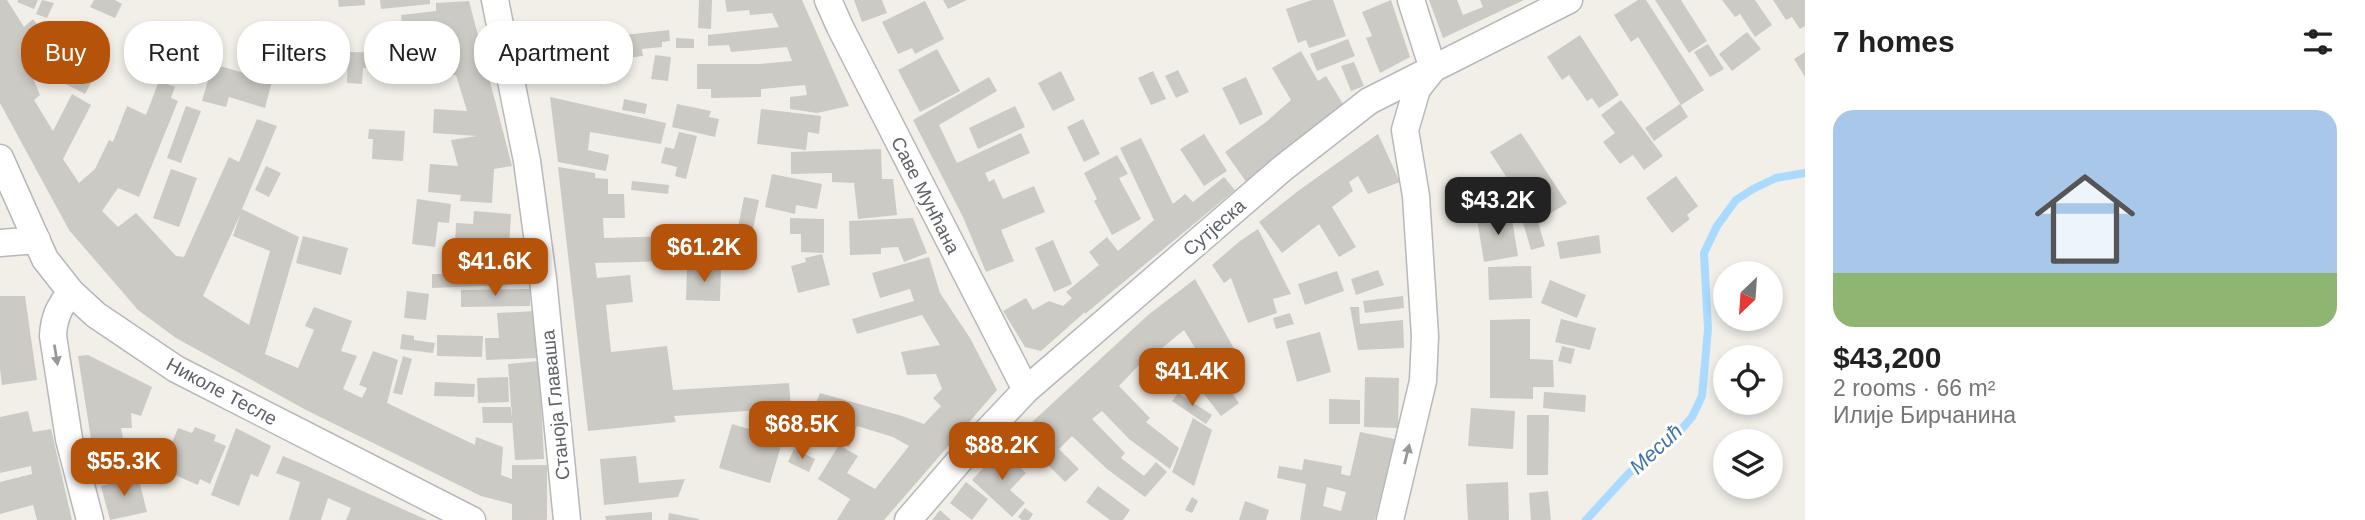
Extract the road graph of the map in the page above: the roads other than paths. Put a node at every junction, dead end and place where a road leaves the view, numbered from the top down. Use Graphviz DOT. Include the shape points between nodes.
graph roads {
  1 [pos="495,0"];
  2 [pos="828,0"];
  3 [pos="1411,0"];
  4 [pos="1569,0"];
  5 [pos="1433,69"];
  6 [pos="1369,101"];
  7 [pos="1405,130"];
  8 [pos="0,158"];
  9 [pos="37,240"];
  10 [pos="0,243"];
  11 [pos="71,292"];
  12 [pos="1026,390"];
  13 [pos="90,520"];
  14 [pos="472,520"];
  15 [pos="567,520"];
  16 [pos="908,520"];
  17 [pos="1390,520"];
  1 -- 15 [label="street, Станоја Главаша" via="529,174"];
  2 -- 12 [label="street, Саве Мунћана"];
  3 -- 5 [label="street"];
  4 -- 5 [label="street, Сутјеска"];
  5 -- 6 [label="street, Сутјеска"];
  5 -- 7 [label="street" via="1417,89"];
  6 -- 7 [label="street" via="1387,110"];
  6 -- 12 [label="street, Сутјеска" via="1283,168"];
  17 -- 7 [label="street, one-way" via="1423,381 1425,347 1416,196"];
  8 -- 9 [label="street, Николе Тесле"];
  9 -- 10 [label="street"];
  9 -- 11 [label="street, Николе Тесле" via="45,259"];
  11 -- 13 [label="street, one-way" via="59,307 53,337 68,439"];
  11 -- 14 [label="street, Николе Тесле" via="96,315 176,369"];
  12 -- 16 [label="street, Сутјеска"];
}
